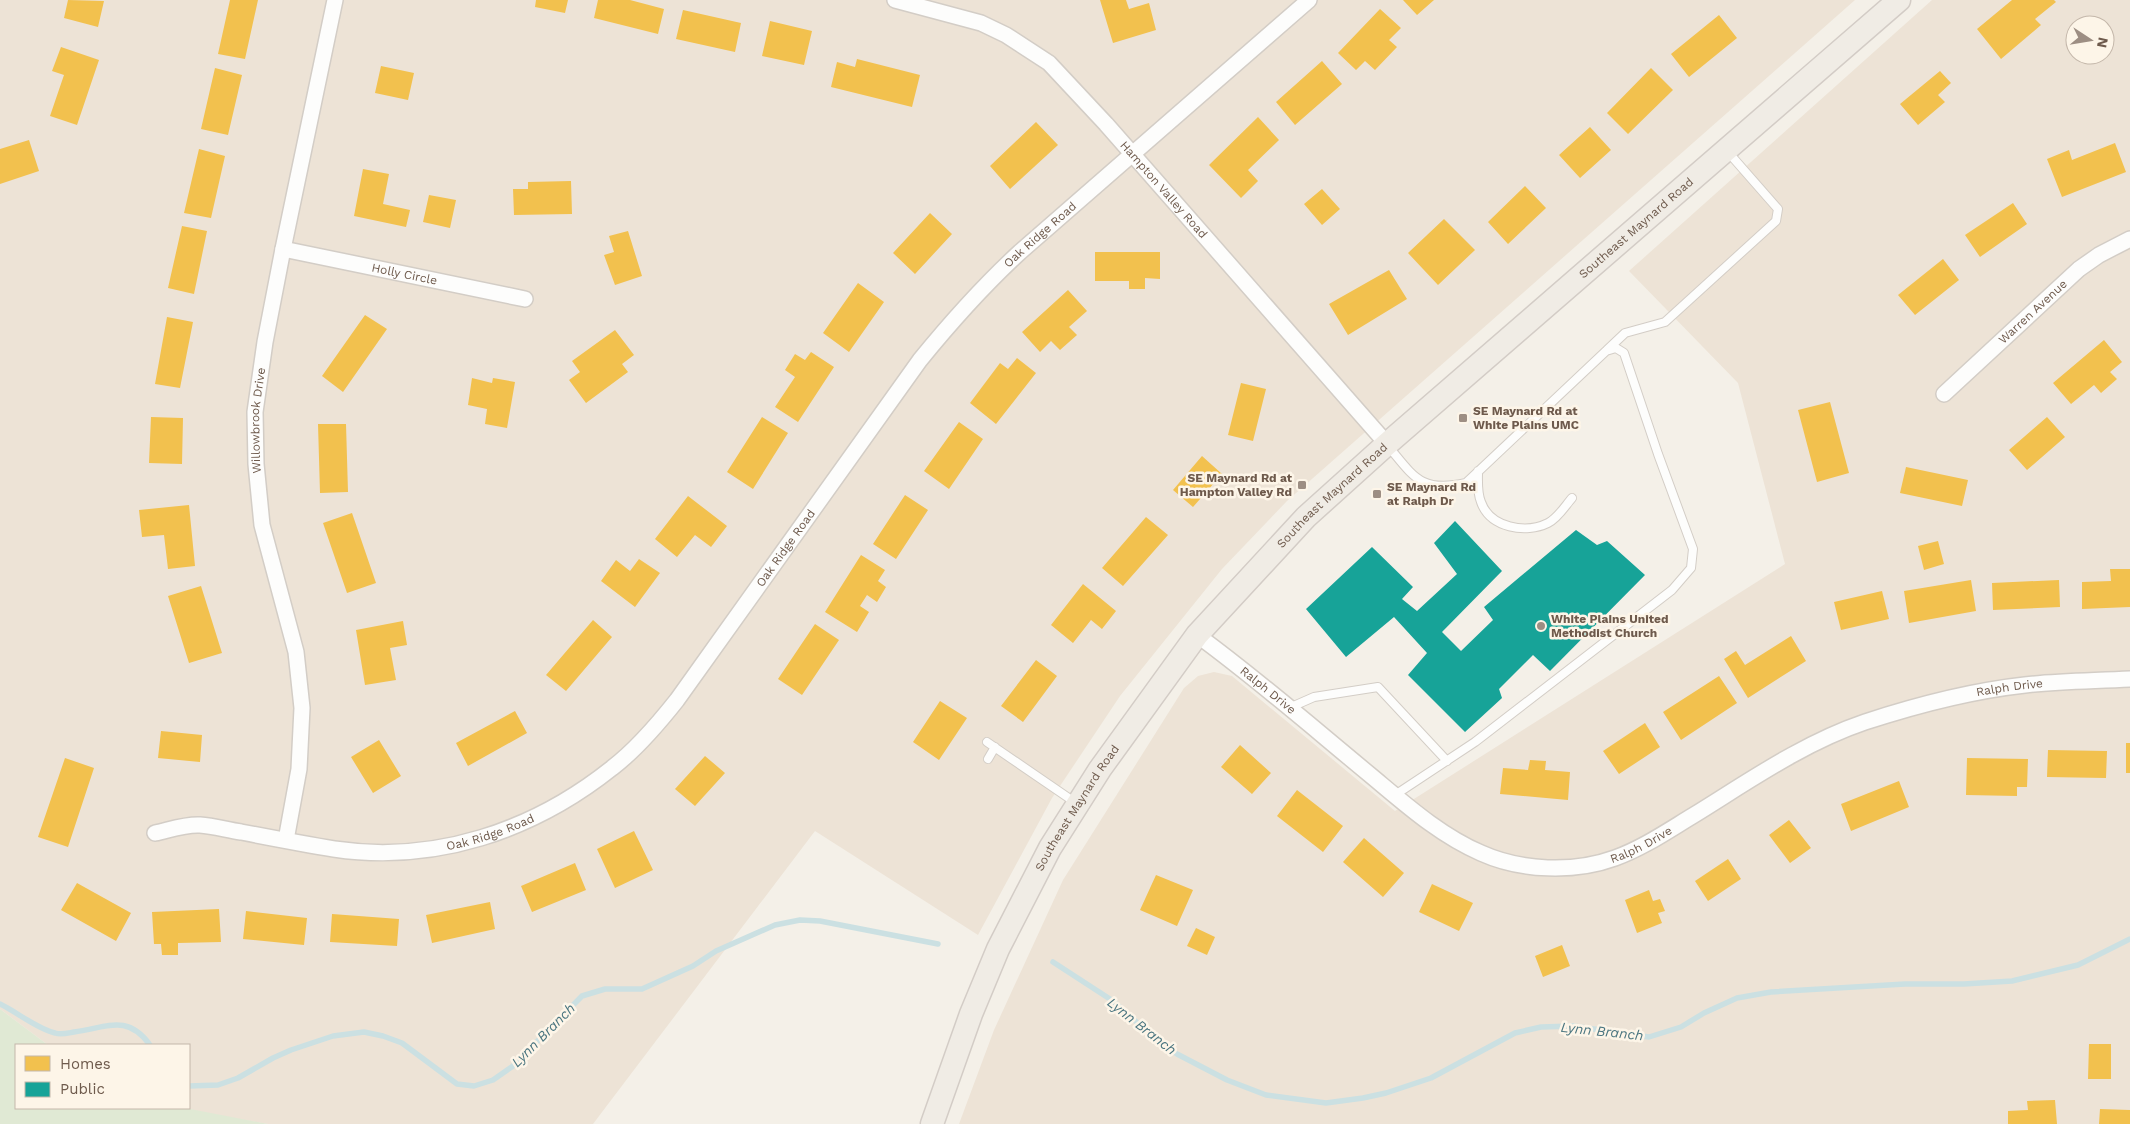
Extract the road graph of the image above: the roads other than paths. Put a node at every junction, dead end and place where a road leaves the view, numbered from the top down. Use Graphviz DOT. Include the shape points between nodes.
graph roads {
  1 [pos="335,0"];
  2 [pos="894,0"];
  3 [pos="1309,0"];
  4 [pos="1898,0"];
  5 [pos="1726,150"];
  6 [pos="1132,154"];
  7 [pos="2130,240"];
  8 [pos="283,249"];
  9 [pos="525,299"];
  10 [pos="1606,351"];
  11 [pos="1944,394"];
  12 [pos="1387,444"];
  13 [pos="1478,471"];
  14 [pos="1572,498"];
  15 [pos="1196,635"];
  16 [pos="2130,679"];
  17 [pos="1289,708"];
  18 [pos="987,742"];
  19 [pos="995,747"];
  20 [pos="988,759"];
  21 [pos="1447,761"];
  22 [pos="1394,796"];
  23 [pos="1077,804"];
  24 [pos="155,832"];
  25 [pos="286,840"];
  26 [pos="932,1124"];
  1 -- 8 [label="street, Willowbrook Drive"];
  2 -- 6 [label="street, Hampton Valley Road" via="981,23 1029,49 1049,64"];
  3 -- 6 [label="street, Oak Ridge Road"];
  4 -- 5 [label="main road, Southeast Maynard Road"];
  5 -- 10 [label="lane" via="1778,209 1776,221 1665,322 1625,334"];
  5 -- 12 [label="main road, Southeast Maynard Road"];
  6 -- 12 [label="street, Hampton Valley Road"];
  6 -- 25 [label="street, Oak Ridge Road" via="1015,256 952,320 920,360 678,700 614,767 545,813 483,838 454,845 395,853 335,849"];
  7 -- 11 [label="street, Warren Avenue" via="2079,269"];
  8 -- 9 [label="street, Holly Circle"];
  8 -- 25 [label="street, Willowbrook Drive" via="259,379 254,446 262,525 296,652 302,708 299,769"];
  10 -- 13 [label="lane"];
  10 -- 21 [label="lane" via="1616,348 1624,353 1694,549 1691,568 1672,590"];
  12 -- 13 [label="lane" via="1414,477 1427,485 1466,483"];
  12 -- 15 [label="main road, Southeast Maynard Road" via="1306,517"];
  13 -- 14 [label="lane" via="1481,503 1495,520 1512,528 1536,527 1549,522"];
  15 -- 17 [label="street, Ralph Drive"];
  15 -- 23 [label="main road, Southeast Maynard Road"];
  16 -- 22 [label="street, Ralph Drive" via="1990,690 1928,703 1865,722 1800,750 1652,841 1616,858 1588,865 1537,867 1483,854 1446,835"];
  17 -- 21 [label="lane" via="1314,697 1378,687"];
  17 -- 22 [label="street, Ralph Drive"];
  18 -- 19 [label="lane"];
  19 -- 20 [label="lane"];
  19 -- 23 [label="lane"];
  21 -- 22 [label="lane"];
  23 -- 26 [label="main road, Southeast Maynard Road" via="1050,848 998,949"];
  24 -- 25 [label="street, Oak Ridge Road" via="198,825"];
}
